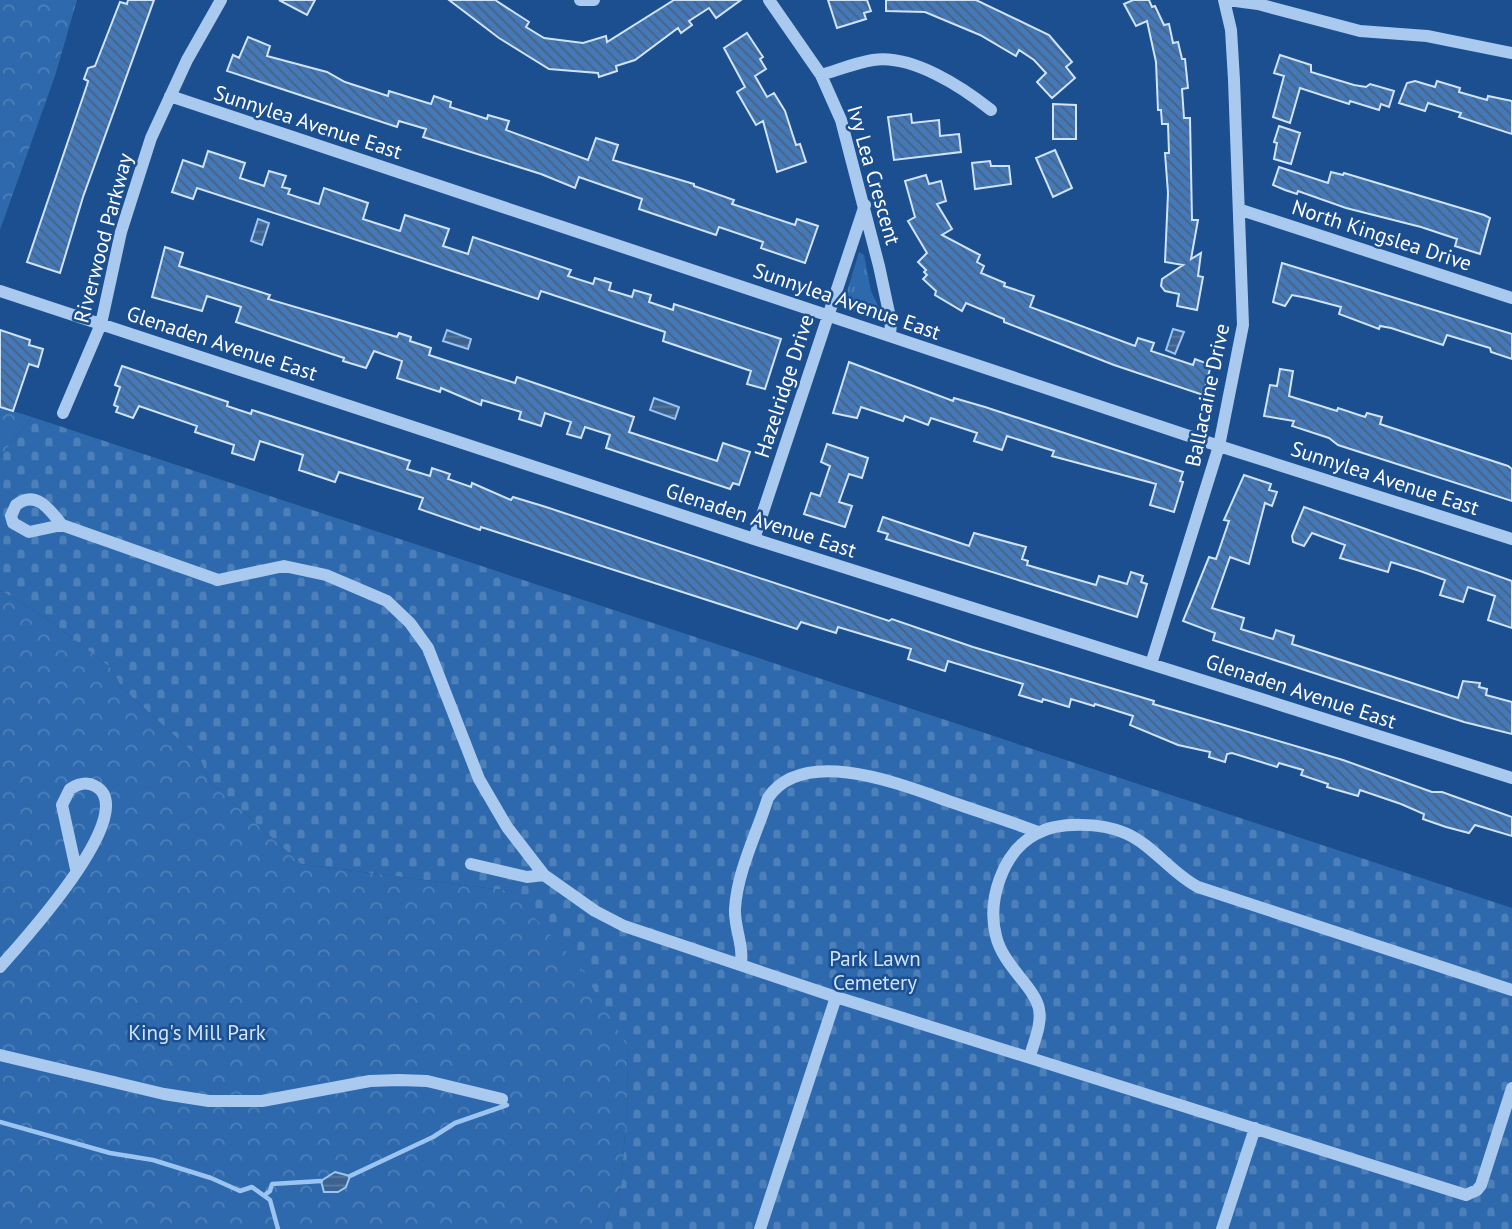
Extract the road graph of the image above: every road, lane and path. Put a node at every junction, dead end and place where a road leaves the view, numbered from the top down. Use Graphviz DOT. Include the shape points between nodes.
graph roads {
  1 [pos="221,0"];
  2 [pos="580,0"];
  3 [pos="594,0"];
  4 [pos="769,0"];
  5 [pos="1226,0"];
  6 [pos="1512,53"];
  7 [pos="821,75"];
  8 [pos="170,96"];
  9 [pos="990,110"];
  10 [pos="865,205"];
  11 [pos="1241,210"];
  12 [pos="0,291"];
  13 [pos="1512,298"];
  14 [pos="828,314"];
  15 [pos="101,324"];
  16 [pos="890,335"];
  17 [pos="63,414"];
  18 [pos="1219,446"];
  19 [pos="62,525"];
  20 [pos="754,539"];
  21 [pos="1512,539"];
  22 [pos="1150,664"];
  23 [pos="1512,778"];
  24 [pos="1038,832"];
  25 [pos="471,864"];
  26 [pos="76,869"];
  27 [pos="544,875"];
  28 [pos="741,963"];
  29 [pos="0,967"];
  30 [pos="1512,989"];
  31 [pos="836,998"];
  32 [pos="0,1055"];
  33 [pos="1030,1056"];
  34 [pos="1512,1088"];
  35 [pos="502,1098"];
  36 [pos="1255,1128"];
  37 [pos="760,1229"];
  38 [pos="1222,1229"];
  1 -- 8 [label="street, Riverwood Parkway"];
  2 -- 3 [label="street"];
  4 -- 7 [label="street, Ivy Lea Crescent"];
  5 -- 6 [label="street" via="1360,31 1437,37"];
  5 -- 11 [label="street, Ballacaine Drive"];
  7 -- 9 [label="street" via="873,60 892,61 946,79"];
  7 -- 10 [label="street, Ivy Lea Crescent" via="842,120"];
  8 -- 14 [label="street, Sunnylea Avenue East"];
  8 -- 15 [label="street, Riverwood Parkway" via="137,176"];
  10 -- 14 [label="street, Hazelridge Drive"];
  10 -- 16 [label="street, Ivy Lea Crescent"];
  11 -- 13 [label="street, North Kingslea Drive"];
  11 -- 18 [label="street, Ballacaine Drive" via="1243,325"];
  12 -- 15 [label="street, Glenaden Avenue East"];
  14 -- 16 [label="street, Sunnylea Avenue East"];
  14 -- 20 [label="street, Hazelridge Drive"];
  15 -- 17 [label="street, Riverwood Parkway"];
  15 -- 20 [label="street, Glenaden Avenue East"];
  16 -- 18 [label="street, Sunnylea Avenue East"];
  18 -- 21 [label="street, Sunnylea Avenue East"];
  18 -- 22 [label="street, Ballacaine Drive"];
  19 -- 27 [label="street" via="218,580 284,566 326,575 387,601 428,648 479,779 507,827"];
  20 -- 22 [label="street, Glenaden Avenue East"];
  22 -- 23 [label="street, Glenaden Avenue East"];
  24 -- 28 [label="street" via="878,778 833,772 791,780 768,798 743,873 735,909"];
  24 -- 30 [label="street" via="1083,826 1111,828 1136,839 1180,878 1198,887"];
  24 -- 33 [label="street" via="1022,844 1002,873 992,918 1004,959 1039,1007"];
  25 -- 27 [label="street" via="527,877"];
  26 -- 26 [label="street" via="94,845 106,816 103,793 86,783 70,789 62,805"];
  26 -- 29 [label="street" via="45,915"];
  27 -- 28 [label="street" via="624,926"];
  28 -- 31 [label="street"];
  31 -- 33 [label="street"];
  31 -- 37 [label="street"];
  32 -- 35 [label="street" via="209,1101 262,1101 399,1080 426,1081"];
  33 -- 36 [label="street"];
  34 -- 36 [label="street" via="1478,1190 1466,1195"];
  36 -- 38 [label="street"];
}
